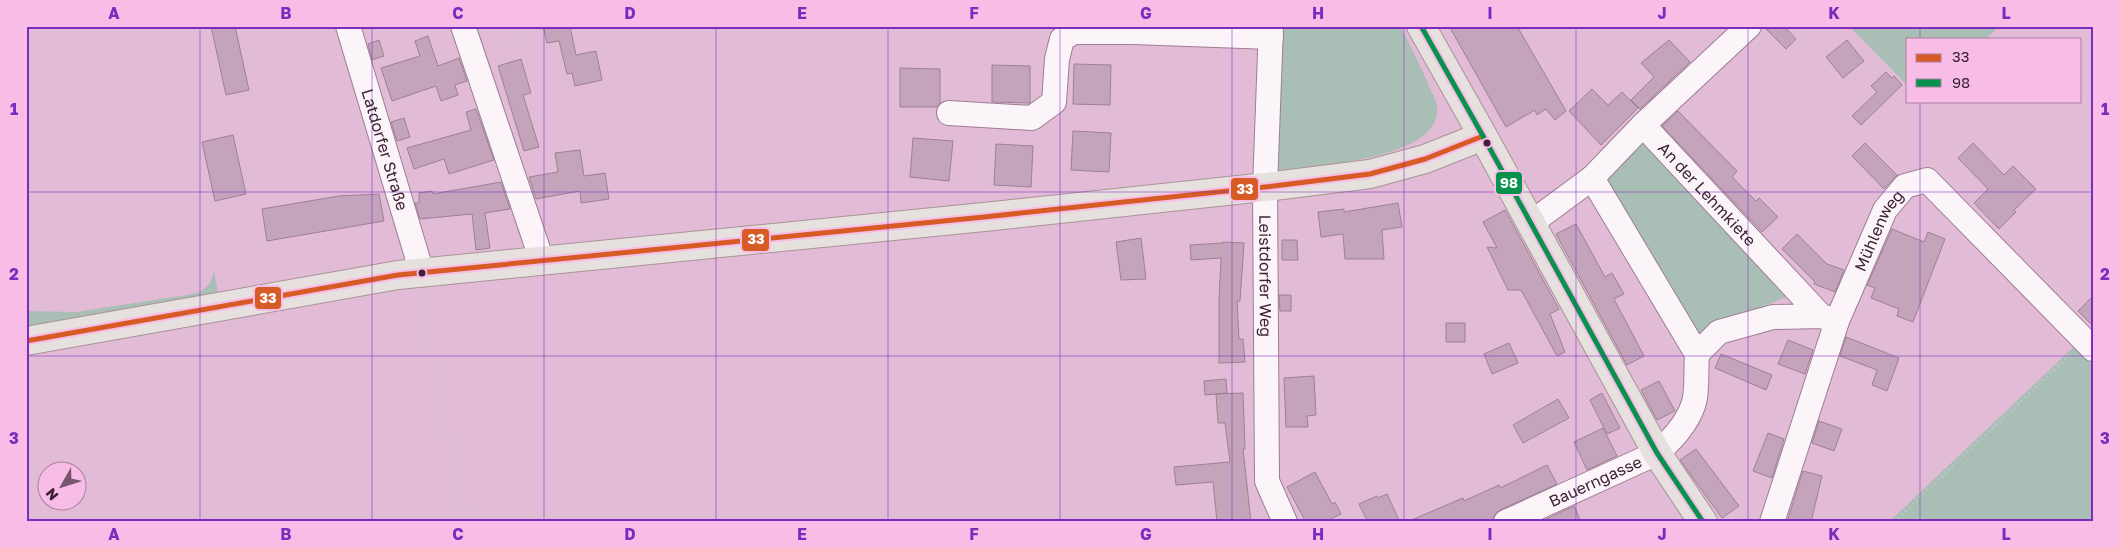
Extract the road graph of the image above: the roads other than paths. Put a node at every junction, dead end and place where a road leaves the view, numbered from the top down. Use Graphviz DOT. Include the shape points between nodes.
graph roads {
  1 [pos="348,26"];
  2 [pos="463,26"];
  3 [pos="1421,26"];
  4 [pos="1749,26"];
  5 [pos="1271,32"];
  6 [pos="949,114"];
  7 [pos="1643,125"];
  8 [pos="1483,136"];
  9 [pos="1592,178"];
  10 [pos="1265,187"];
  11 [pos="1531,223"];
  12 [pos="542,261"];
  13 [pos="410,274"];
  14 [pos="1829,319"];
  15 [pos="26,341"];
  16 [pos="2089,345"];
  17 [pos="1697,354"];
  18 [pos="1657,453"];
  19 [pos="1285,522"];
  20 [pos="1506,522"];
  21 [pos="1703,522"];
  22 [pos="1772,522"];
  1 -- 13 [label="street, Latdorfer Straße"];
  2 -- 12 [label="street"];
  3 -- 8 [label="main road"];
  4 -- 7 [label="street"];
  5 -- 6 [label="street" via="1074,32 1062,39 1054,102 1032,118"];
  5 -- 10 [label="street, Leistdorfer Weg"];
  7 -- 9 [label="street"];
  7 -- 14 [label="street, An der Lehmkiete"];
  8 -- 10 [label="main road" via="1425,159 1370,174"];
  8 -- 11 [label="main road"];
  9 -- 11 [label="street"];
  9 -- 17 [label="street"];
  10 -- 12 [label="main road"];
  10 -- 19 [label="street, Leistdorfer Weg" via="1267,481"];
  11 -- 18 [label="main road"];
  12 -- 13 [label="main road"];
  13 -- 15 [label="main road"];
  14 -- 16 [label="street, Mühlenweg" via="1884,210 1905,186 1927,180"];
  14 -- 17 [label="street" via="1774,317 1719,332"];
  14 -- 22 [label="street, Mühlenweg"];
  17 -- 18 [label="street" via="1694,399 1685,422"];
  18 -- 20 [label="street, Bauerngasse"];
  18 -- 21 [label="main road"];
}
